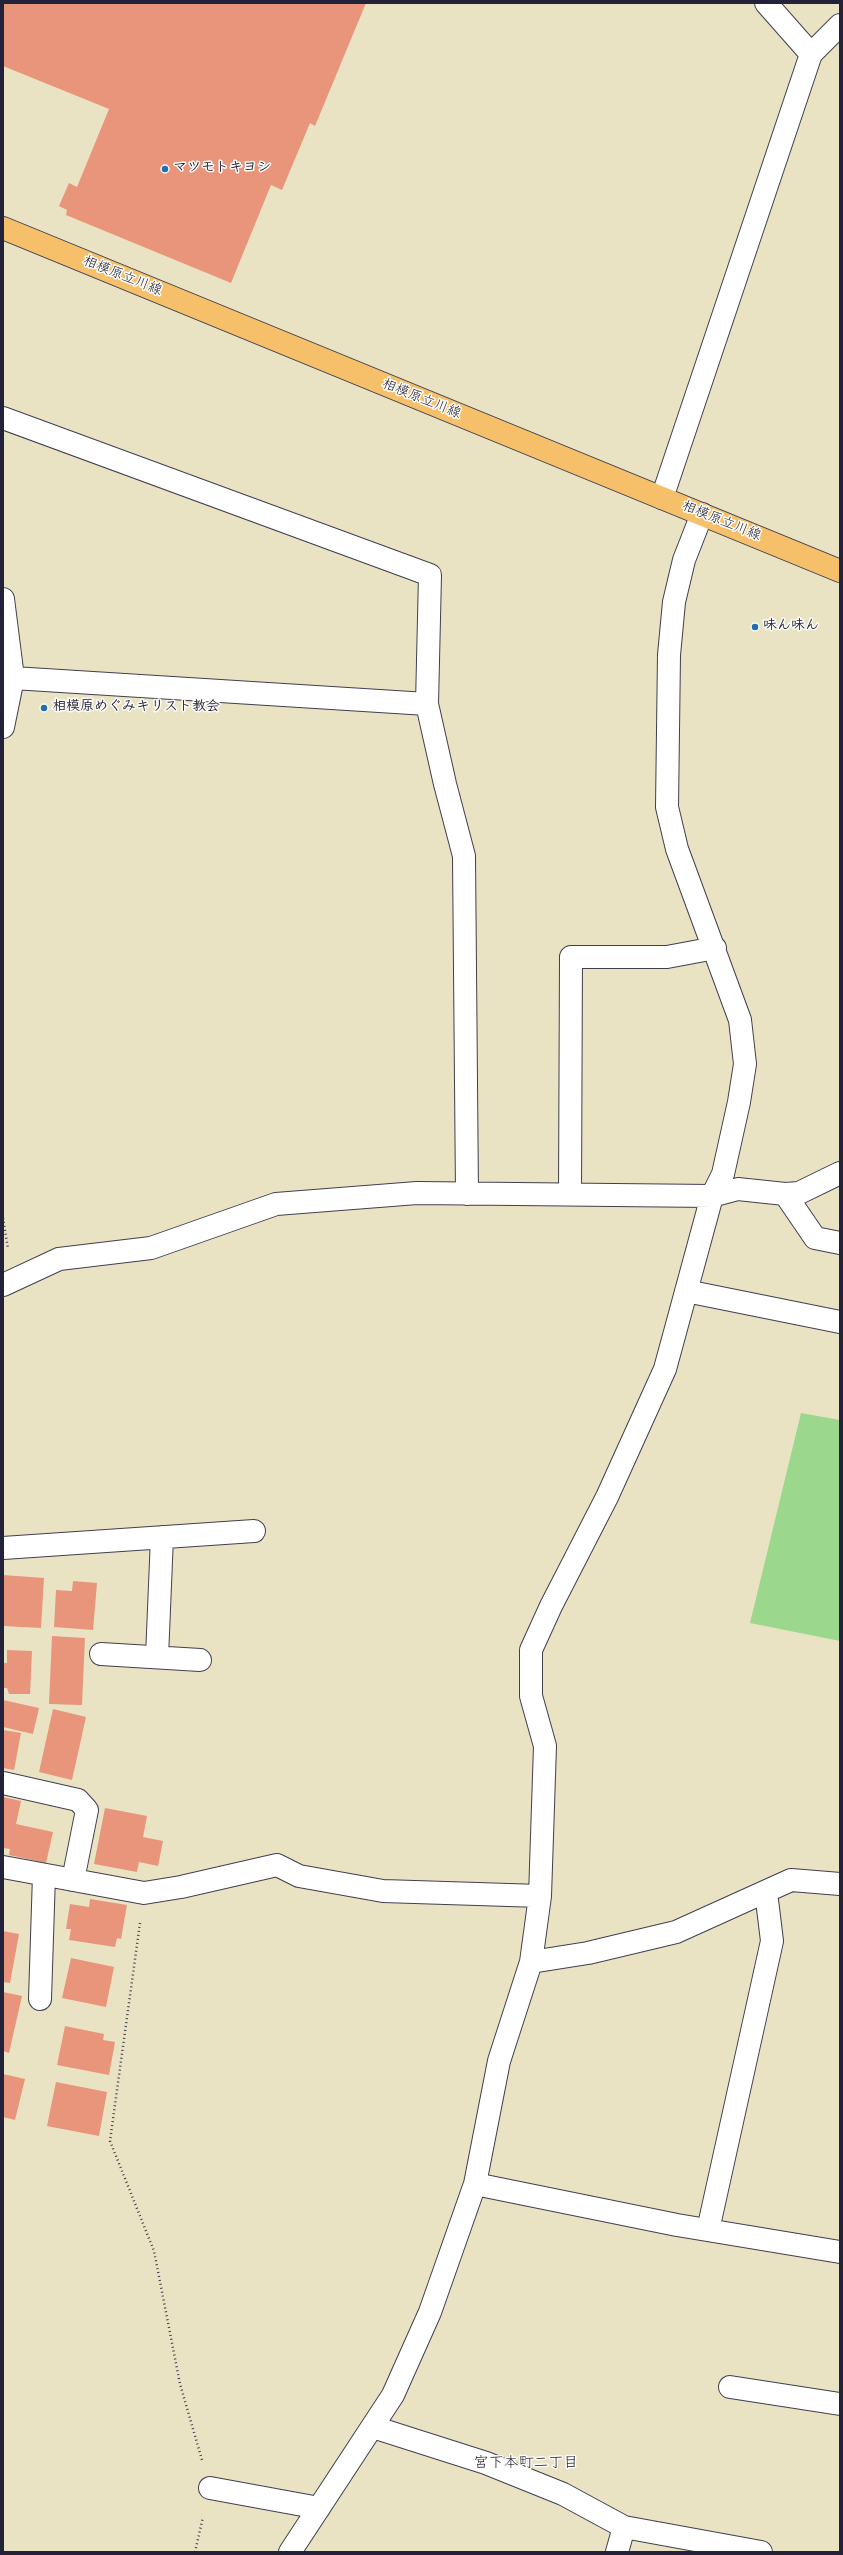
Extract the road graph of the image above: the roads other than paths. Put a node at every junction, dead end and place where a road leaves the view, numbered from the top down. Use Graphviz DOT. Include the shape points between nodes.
graph roads {
  1 [pos="766,3"];
  2 [pos="840,25"];
  3 [pos="811,54"];
  4 [pos="3,228"];
  5 [pos="3,418"];
  6 [pos="662,498"];
  7 [pos="702,514"];
  8 [pos="840,571"];
  9 [pos="3,599"];
  10 [pos="13,678"];
  11 [pos="427,704"];
  12 [pos="3,727"];
  13 [pos="715,948"];
  14 [pos="840,1174"];
  15 [pos="467,1194"];
  16 [pos="570,1194"];
  17 [pos="785,1194"];
  18 [pos="712,1196"];
  19 [pos="840,1243"];
  20 [pos="3,1285"];
  21 [pos="686,1291"];
  22 [pos="840,1322"];
  23 [pos="254,1531"];
  24 [pos="162,1537"];
  25 [pos="3,1548"];
  26 [pos="101,1654"];
  27 [pos="157,1657"];
  28 [pos="200,1660"];
  29 [pos="3,1783"];
  30 [pos="3,1866"];
  31 [pos="44,1875"];
  32 [pos="73,1880"];
  33 [pos="840,1884"];
  34 [pos="766,1892"];
  35 [pos="540,1896"];
  36 [pos="531,1962"];
  37 [pos="40,1999"];
  38 [pos="475,2184"];
  39 [pos="708,2230"];
  40 [pos="840,2252"];
  41 [pos="730,2387"];
  42 [pos="840,2404"];
  43 [pos="373,2426"];
  44 [pos="210,2488"];
  45 [pos="319,2508"];
  46 [pos="624,2527"];
  47 [pos="290,2552"];
  48 [pos="616,2552"];
  49 [pos="761,2552"];
  1 -- 3 [label="street"];
  2 -- 3 [label="street"];
  3 -- 6 [label="street"];
  4 -- 6 [label="main road, 相模原立川線"];
  5 -- 11 [label="street" via="430,575"];
  6 -- 7 [label="main road, 相模原立川線"];
  7 -- 8 [label="main road, 相模原立川線"];
  7 -- 13 [label="street" via="684,560 674,602 669,655 667,807 677,849"];
  9 -- 10 [label="street"];
  10 -- 11 [label="street"];
  10 -- 12 [label="street"];
  11 -- 15 [label="street" via="464,856"];
  13 -- 16 [label="street" via="667,957 571,957"];
  13 -- 18 [label="street" via="740,1020 745,1064 723,1174"];
  14 -- 17 [label="street" via="799,1193"];
  15 -- 16 [label="street"];
  15 -- 20 [label="street" via="417,1194 276,1204 151,1248 59,1260"];
  16 -- 18 [label="street"];
  17 -- 18 [label="street" via="738,1189"];
  17 -- 19 [label="street" via="815,1238"];
  18 -- 21 [label="street"];
  21 -- 22 [label="street"];
  21 -- 35 [label="street" via="665,1369 607,1497 531,1650 532,1696 545,1746"];
  23 -- 24 [label="street"];
  24 -- 25 [label="street"];
  24 -- 27 [label="street"];
  26 -- 27 [label="street"];
  27 -- 28 [label="street"];
  29 -- 32 [label="street" via="78,1800 88,1810"];
  30 -- 31 [label="street"];
  31 -- 32 [label="street"];
  31 -- 37 [label="street"];
  32 -- 35 [label="street" via="144,1892 181,1887 277,1865 299,1876 383,1891"];
  33 -- 34 [label="street" via="791,1880"];
  34 -- 36 [label="street" via="676,1932 588,1953"];
  34 -- 39 [label="street" via="772,1941"];
  35 -- 36 [label="street"];
  36 -- 38 [label="street" via="499,2060"];
  38 -- 39 [label="street"];
  38 -- 43 [label="street" via="430,2312 393,2395"];
  39 -- 40 [label="street"];
  41 -- 42 [label="street"];
  43 -- 45 [label="street"];
  43 -- 46 [label="street" via="486,2463 563,2494"];
  44 -- 45 [label="street"];
  45 -- 47 [label="street"];
  46 -- 48 [label="street"];
  46 -- 49 [label="street"];
}
